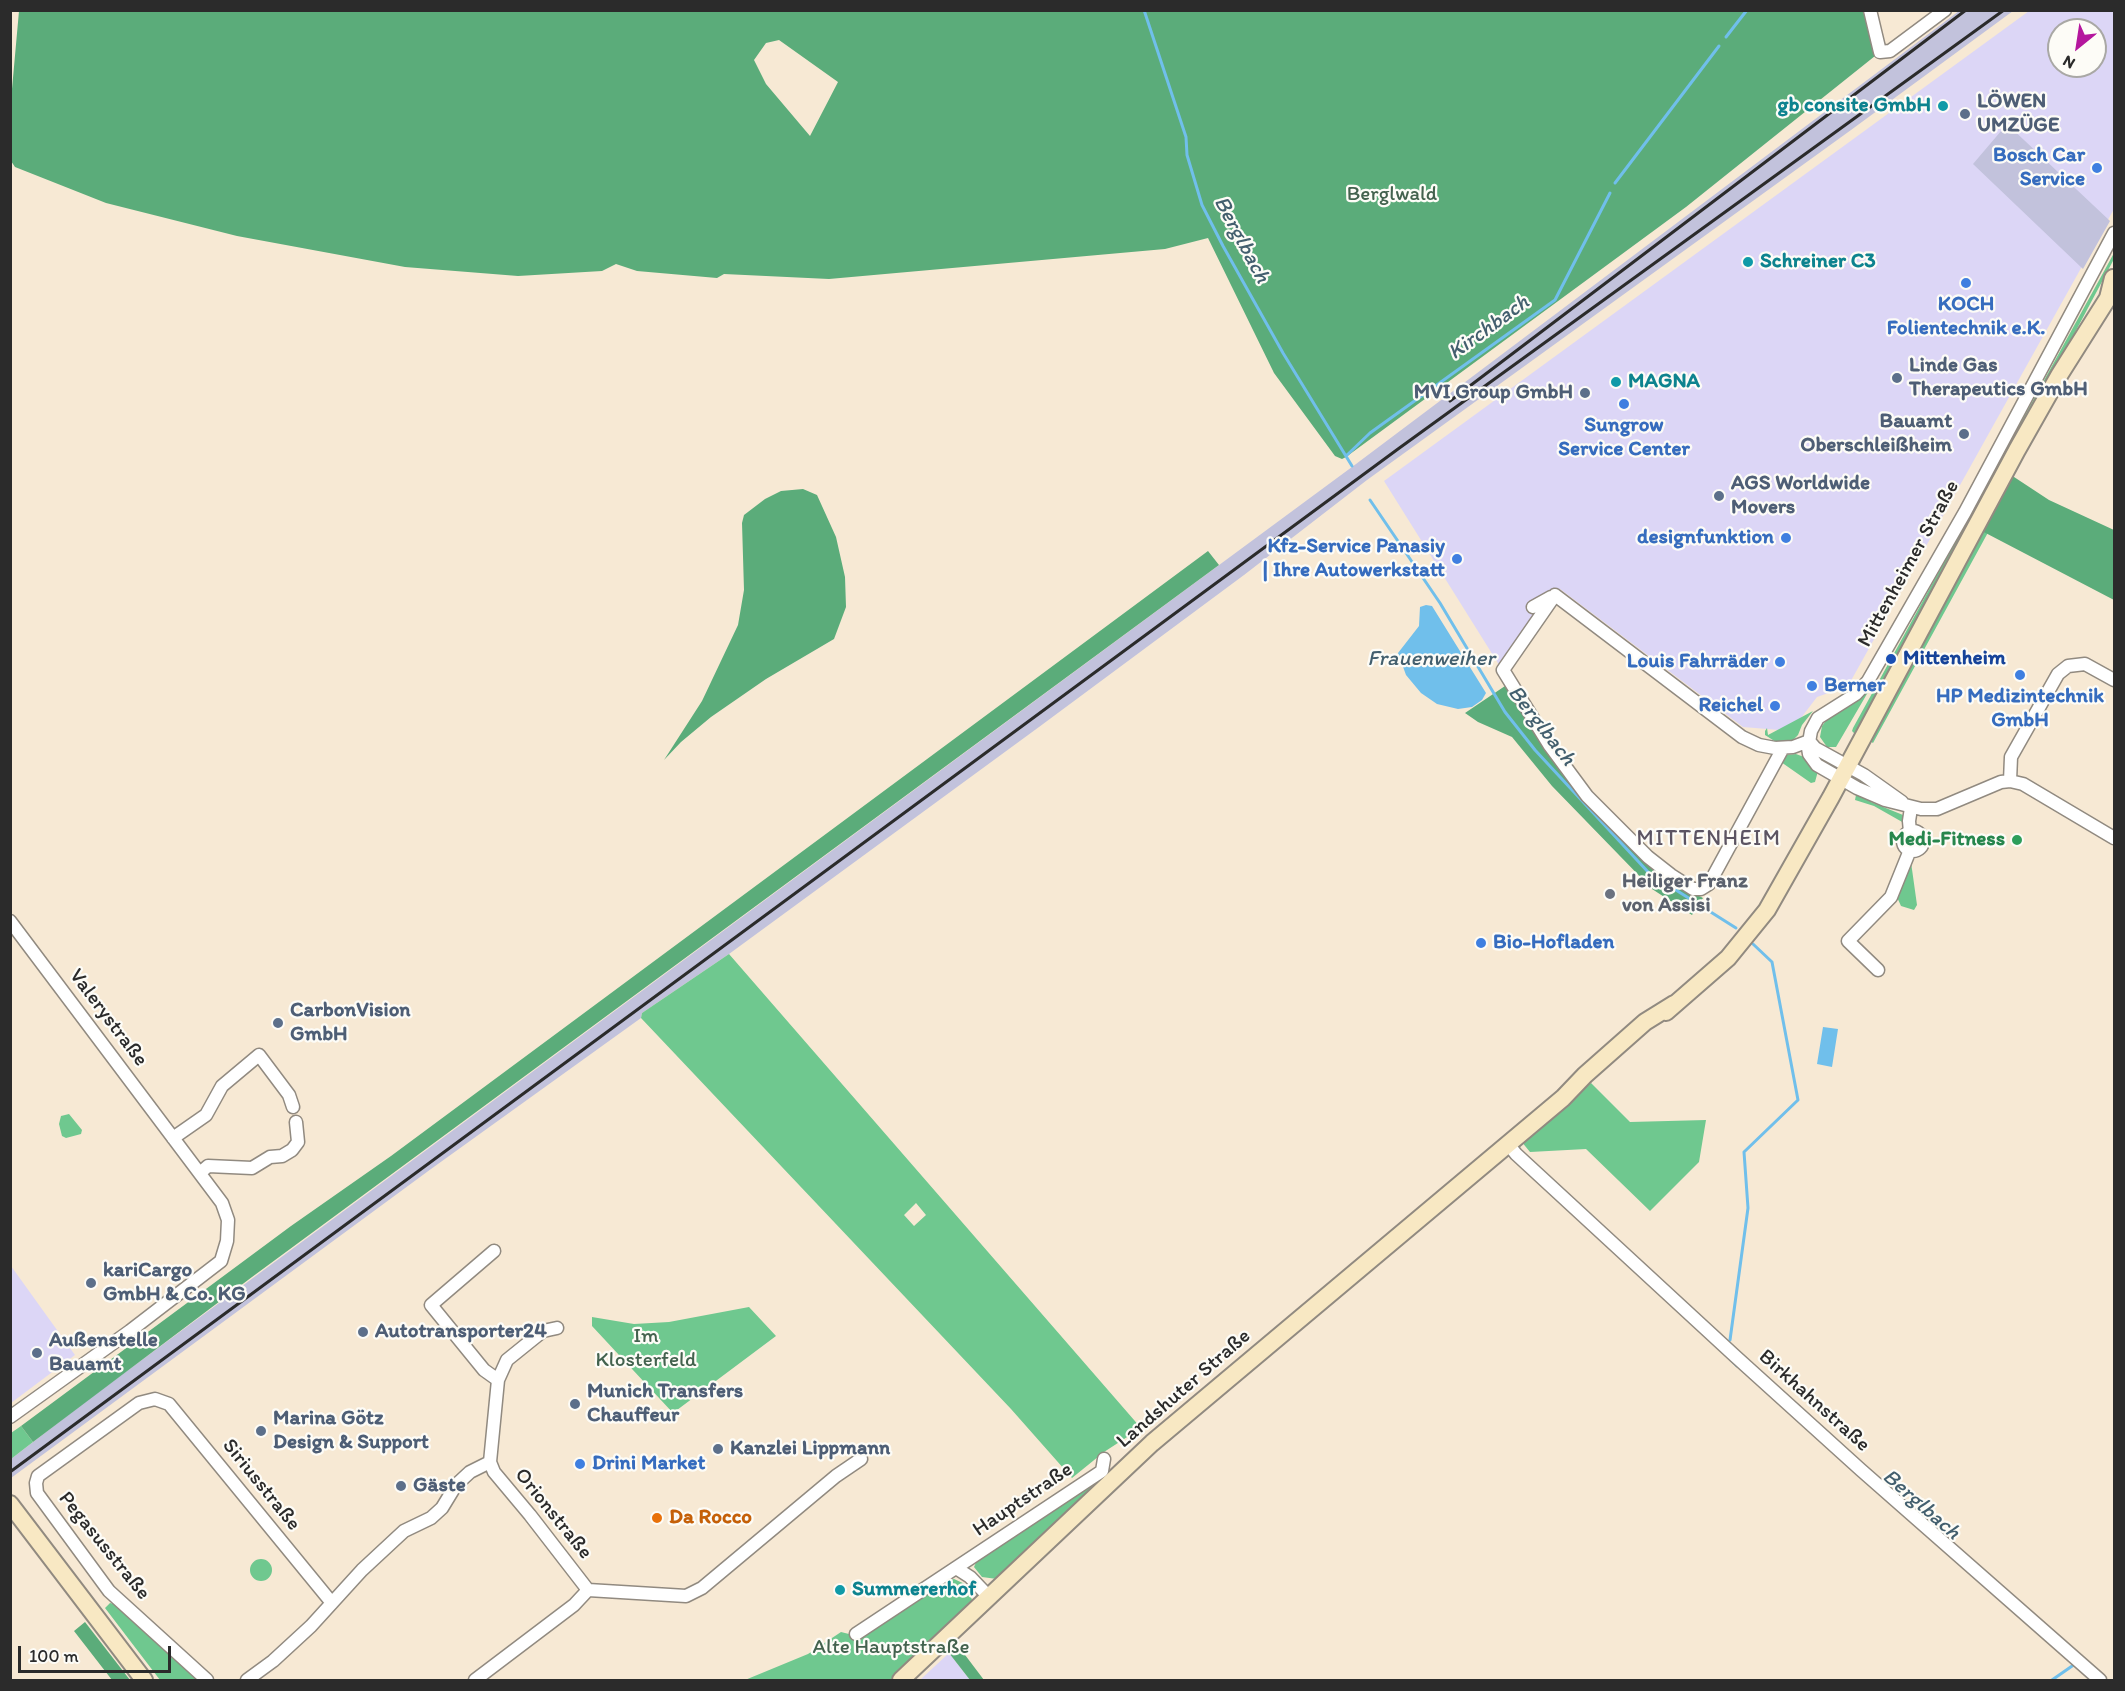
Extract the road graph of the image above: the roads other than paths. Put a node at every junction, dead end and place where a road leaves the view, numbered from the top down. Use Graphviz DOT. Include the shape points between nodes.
graph roads {
  1 [pos="1870,10"];
  2 [pos="1945,10"];
  3 [pos="2115,233"];
  4 [pos="2114,278"];
  5 [pos="1555,596"];
  6 [pos="1533,607"];
  7 [pos="2115,680"];
  8 [pos="1809,741"];
  9 [pos="1783,748"];
  10 [pos="1844,772"];
  11 [pos="2010,781"];
  12 [pos="1910,807"];
  13 [pos="2115,838"];
  14 [pos="10,921"];
  15 [pos="1878,970"];
  16 [pos="293,1107"];
  17 [pos="296,1122"];
  18 [pos="173,1138"];
  19 [pos="1508,1144"];
  20 [pos="200,1173"];
  21 [pos="494,1251"];
  22 [pos="557,1328"];
  23 [pos="498,1380"];
  24 [pos="155,1399"];
  25 [pos="10,1417"];
  26 [pos="861,1459"];
  27 [pos="1104,1459"];
  28 [pos="490,1462"];
  29 [pos="10,1504"];
  30 [pos="956,1568"];
  31 [pos="588,1590"];
  32 [pos="990,1598"];
  33 [pos="332,1603"];
  34 [pos="856,1634"];
  35 [pos="144,1680"];
  36 [pos="207,1680"];
  37 [pos="247,1680"];
  38 [pos="476,1680"];
  39 [pos="901,1680"];
  40 [pos="2100,1680"];
  1 -- 2 [label="street" via="1880,52 1890,51"];
  3 -- 8 [label="street, Mittenheimer Straße" via="1869,681 1818,718"];
  4 -- 10 [label="main road, Mittenheimer Straße" via="2109,298 2060,374"];
  5 -- 6 [label="street"];
  5 -- 9 [label="street" via="1742,737 1759,745"];
  5 -- 9 [label="street" via="1503,670 1550,746 1587,796 1671,875 1693,889 1709,884"];
  7 -- 11 [label="street" via="2085,664 2068,666 2058,674 2011,757"];
  8 -- 9 [label="street"];
  8 -- 10 [label="street"];
  10 -- 12 [label="street"];
  10 -- 19 [label="main road" via="1778,892 1749,934 1721,964 1674,1004 1645,1022"];
  11 -- 12 [label="street" via="1937,809"];
  11 -- 13 [label="street" via="2023,784"];
  12 -- 15 [label="street" via="1910,832 1918,833 1922,841 1918,849 1910,850 1891,897 1848,941"];
  14 -- 18 [label="street, Valerystraße"];
  16 -- 18 [label="street" via="289,1095 259,1055 222,1086 206,1115"];
  17 -- 20 [label="street" via="298,1142 282,1156 270,1157 252,1168 208,1166"];
  18 -- 20 [label="street, Valerystraße"];
  19 -- 32 [label="main road, Landshuter Straße" via="1152,1443"];
  19 -- 40 [label="street, Birkhahnstraße" via="1823,1436"];
  20 -- 25 [label="street, Valerystraße" via="222,1203 228,1220 221,1261"];
  21 -- 23 [label="street" via="431,1305 484,1370"];
  22 -- 23 [label="street" via="543,1331 507,1360"];
  23 -- 28 [label="street"];
  24 -- 33 [label="street, Siriusstraße" via="169,1404 191,1429"];
  24 -- 36 [label="street, Pegasusstraße" via="139,1403 44,1471 38,1476 37,1493 109,1591"];
  26 -- 31 [label="street" via="702,1588 686,1596"];
  27 -- 30 [label="street, Hauptstraße" via="1102,1471"];
  28 -- 31 [label="street, Orionstraße"];
  28 -- 33 [label="street" via="470,1472 456,1485 442,1508 404,1531"];
  29 -- 35 [label="main road"];
  30 -- 32 [label="street"];
  30 -- 34 [label="street, Hauptstraße"];
  31 -- 38 [label="street"];
  32 -- 39 [label="main road, Landshuter Straße"];
  33 -- 37 [label="street" via="291,1646"];
}
